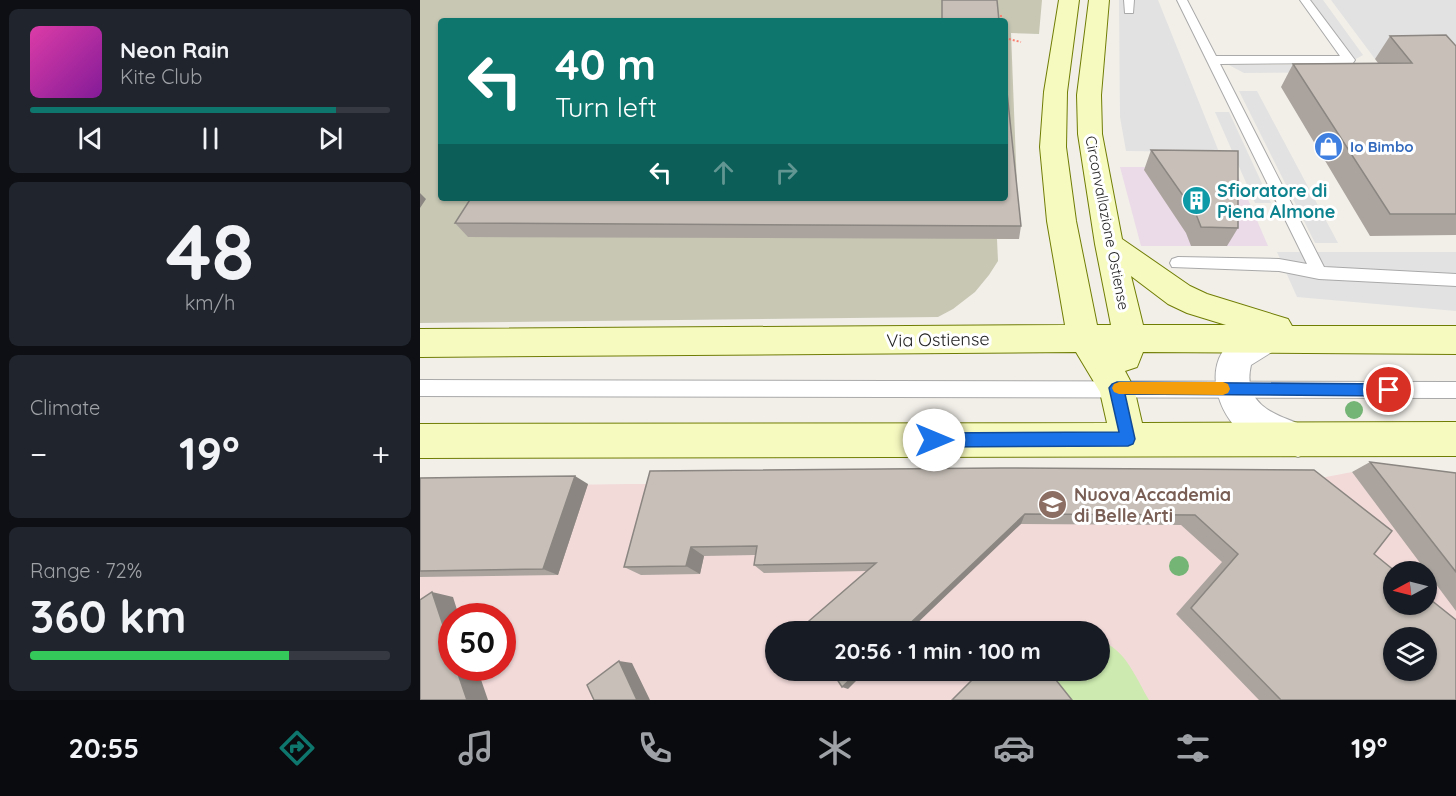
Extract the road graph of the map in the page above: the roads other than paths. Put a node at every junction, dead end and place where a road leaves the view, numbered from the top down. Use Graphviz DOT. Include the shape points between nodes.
graph roads {
  1 [pos="1069,0"];
  2 [pos="1099,0"];
  3 [pos="1182,0"];
  4 [pos="1305,0"];
  5 [pos="1213,60"];
  6 [pos="1109,244"];
  7 [pos="1178,263"];
  8 [pos="1319,273"];
  9 [pos="1456,280"];
  10 [pos="1085,338"];
  11 [pos="1130,338"];
  12 [pos="1323,339"];
  13 [pos="1263,340"];
  14 [pos="1456,340"];
  15 [pos="420,343"];
  16 [pos="420,388"];
  17 [pos="1117,388"];
  18 [pos="1234,389"];
  19 [pos="1456,390"];
  20 [pos="1128,439"];
  21 [pos="1456,439"];
  22 [pos="420,441"];
  23 [pos="1301,441"];
  1 -- 10 [label="main road" via="1053,111 1053,139 1066,239"];
  2 -- 6 [label="main road, Circonvallazione Ostiense" via="1089,95 1090,134"];
  3 -- 5 [label="lane"];
  4 -- 5 [label="lane" via="1349,60"];
  5 -- 8 [label="lane"];
  6 -- 11 [label="main road, Circonvallazione Ostiense"];
  6 -- 12 [label="main road" via="1159,283 1198,304"];
  7 -- 8 [label="lane" via="1279,265"];
  8 -- 9 [label="lane"];
  10 -- 11 [label="main road, Via Ostiense"];
  10 -- 15 [label="main road, Via Ostiense"];
  10 -- 17 [label="main road"];
  11 -- 13 [label="main road, Via Ostiense"];
  11 -- 17 [label="main road"];
  12 -- 13 [label="main road, Via Ostiense"];
  12 -- 14 [label="main road, Via Ostiense"];
  13 -- 18 [label="street" via="1236,358"];
  16 -- 17 [label="lane"];
  17 -- 18 [label="lane"];
  17 -- 20 [label="main road"];
  18 -- 19 [label="lane"];
  18 -- 23 [label="street" via="1253,421"];
  20 -- 22 [label="main road"];
  20 -- 23 [label="main road"];
  21 -- 23 [label="main road"];
}
